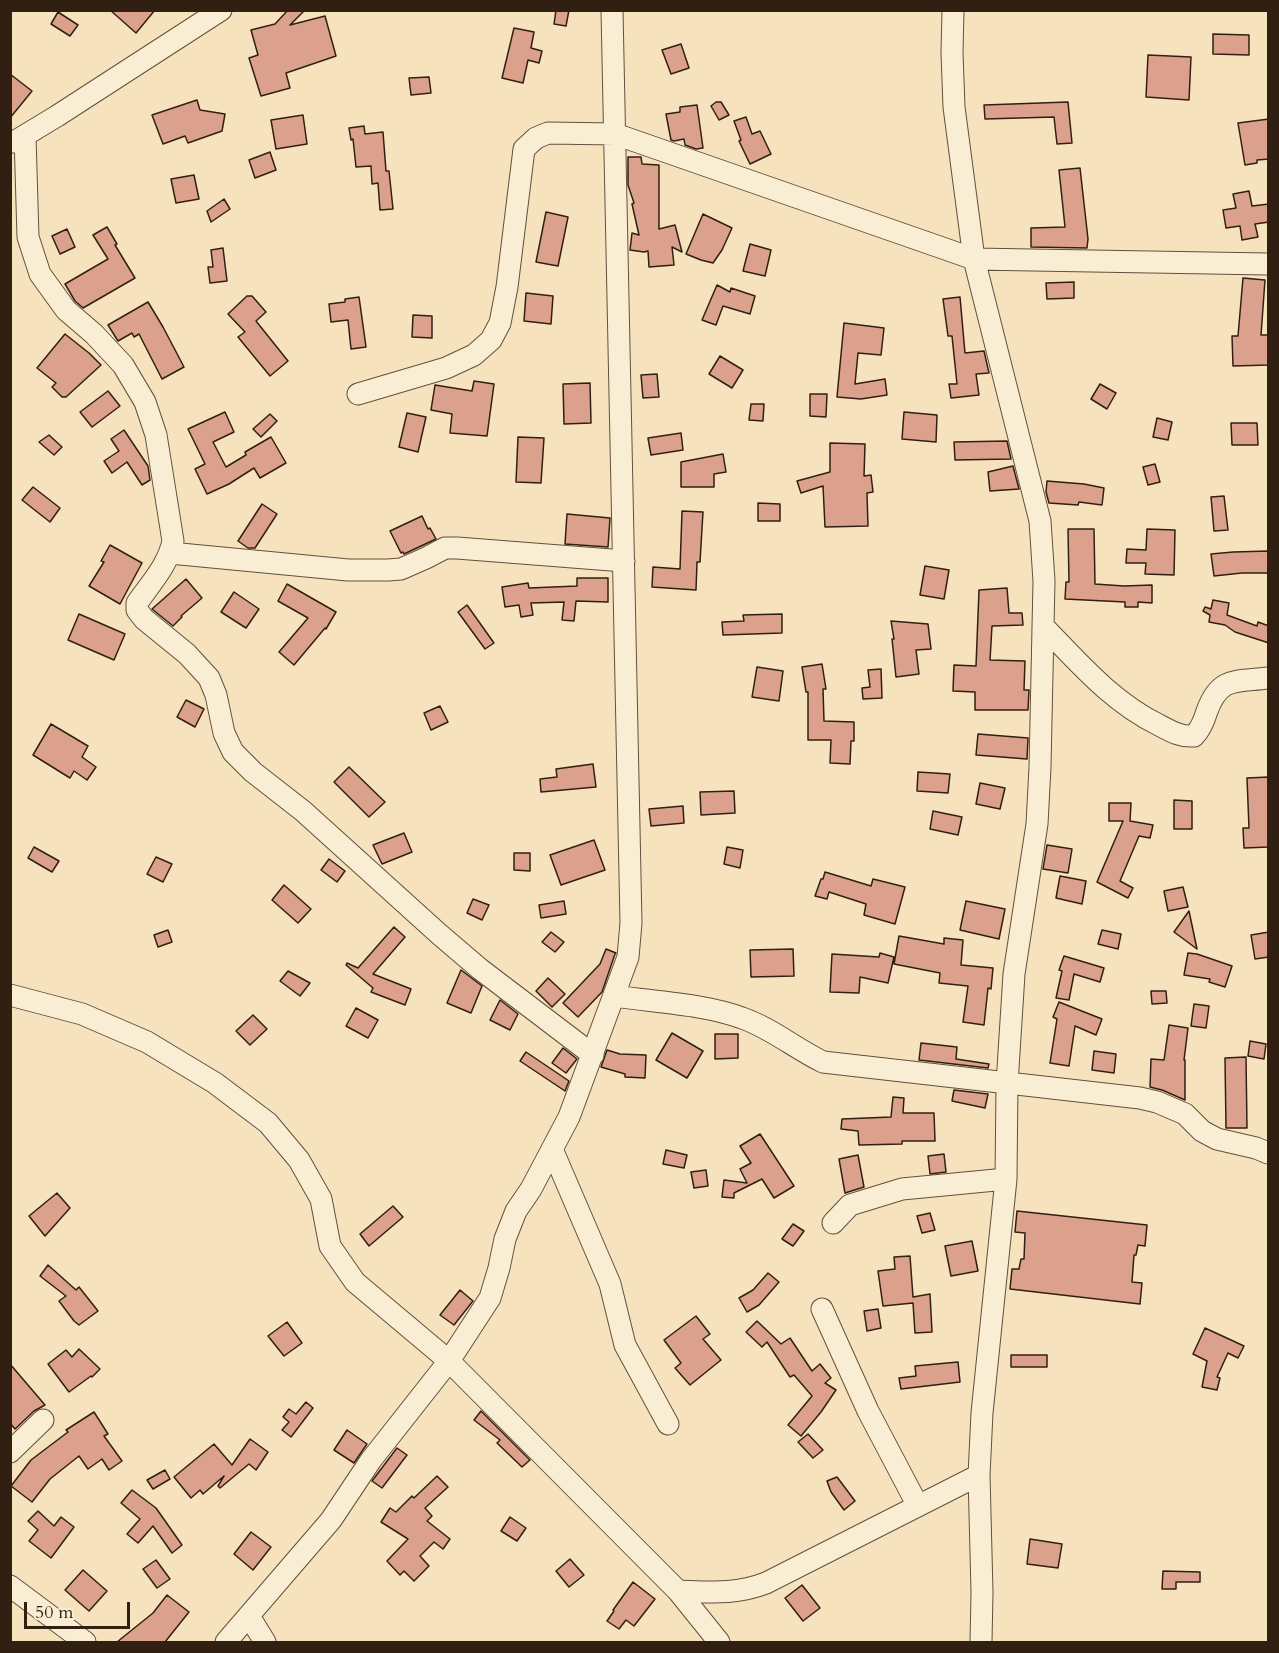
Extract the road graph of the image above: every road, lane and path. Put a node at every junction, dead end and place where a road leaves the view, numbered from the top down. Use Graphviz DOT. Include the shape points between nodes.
graph roads {
  1 [pos="222,10"];
  2 [pos="612,10"];
  3 [pos="953,10"];
  4 [pos="615,134"];
  5 [pos="18,140"];
  6 [pos="974,259"];
  7 [pos="1269,264"];
  8 [pos="358,394"];
  9 [pos="170,553"];
  10 [pos="624,561"];
  11 [pos="1043,626"];
  12 [pos="1269,678"];
  13 [pos="10,995"];
  14 [pos="615,996"];
  15 [pos="593,1054"];
  16 [pos="1007,1084"];
  17 [pos="552,1149"];
  18 [pos="1269,1154"];
  19 [pos="1006,1179"];
  20 [pos="832,1223"];
  21 [pos="822,1309"];
  22 [pos="449,1360"];
  23 [pos="43,1420"];
  24 [pos="668,1424"];
  25 [pos="10,1452"];
  26 [pos="979,1475"];
  27 [pos="918,1506"];
  28 [pos="10,1586"];
  29 [pos="678,1591"];
  30 [pos="249,1616"];
  31 [pos="85,1642"];
  32 [pos="226,1642"];
  33 [pos="266,1642"];
  34 [pos="719,1642"];
  35 [pos="981,1642"];
  1 -- 5 [label="street"];
  2 -- 4 [label="street"];
  3 -- 6 [label="street" via="954,106"];
  4 -- 6 [label="street"];
  4 -- 8 [label="street" via="548,133 524,148 507,287 500,323 491,340 474,355 446,368"];
  4 -- 10 [label="street"];
  5 -- 9 [label="street" via="28,237 40,274 66,310 123,365 145,402 156,435 173,541"];
  6 -- 7 [label="street"];
  6 -- 11 [label="street" via="1040,521"];
  9 -- 10 [label="street" via="348,570 401,569 444,548"];
  9 -- 15 [label="street" via="137,603 137,610 209,678 224,734 233,752 480,969"];
  10 -- 14 [label="street" via="631,923 628,957"];
  11 -- 12 [label="street" via="1103,688 1142,717 1182,737 1194,736 1201,729 1219,688 1228,683"];
  11 -- 16 [label="street" via="1036,824 1014,974"];
  13 -- 22 [label="street" via="82,1014 147,1042 215,1083 268,1123 299,1160 321,1199 330,1246 355,1282"];
  14 -- 15 [label="street"];
  14 -- 16 [label="street" via="717,1010 743,1018 824,1062"];
  15 -- 17 [label="street" via="569,1118"];
  16 -- 18 [label="street" via="1157,1102 1185,1114 1202,1131 1218,1139"];
  16 -- 19 [label="street"];
  17 -- 22 [label="street" via="516,1211 489,1298"];
  17 -- 24 [label="street" via="610,1284 625,1345"];
  19 -- 20 [label="street" via="902,1189 850,1205"];
  19 -- 26 [label="street"];
  21 -- 27 [label="street" via="868,1411"];
  22 -- 29 [label="street"];
  22 -- 30 [label="street" via="370,1460 331,1520"];
  23 -- 25 [label="street"];
  26 -- 27 [label="street"];
  26 -- 35 [label="street"];
  27 -- 29 [label="street" via="749,1589"];
  28 -- 31 [label="street"];
  29 -- 34 [label="street"];
  30 -- 32 [label="street"];
  30 -- 33 [label="street"];
}
